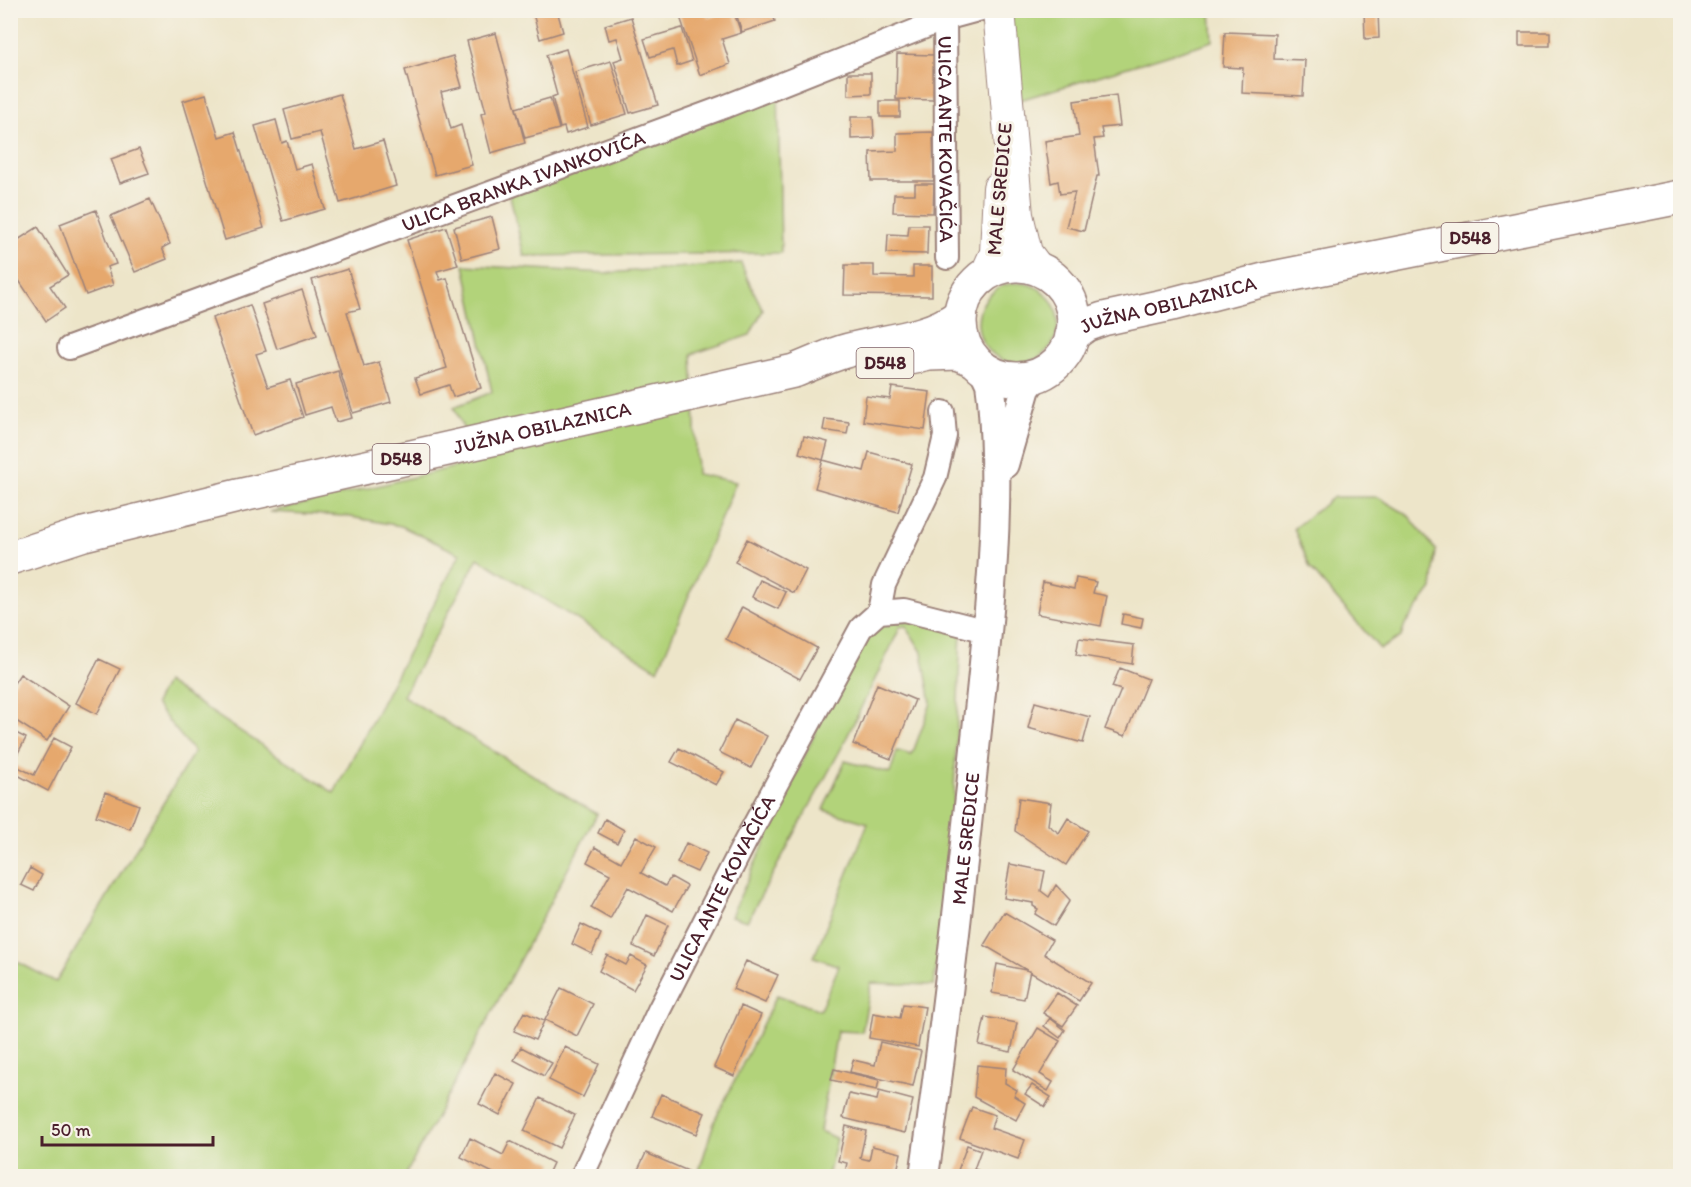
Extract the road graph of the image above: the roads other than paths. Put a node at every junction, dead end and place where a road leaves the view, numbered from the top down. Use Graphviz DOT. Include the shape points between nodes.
graph roads {
  1 [pos="978,10"];
  2 [pos="999,10"];
  3 [pos="945,19"];
  4 [pos="1007,104"];
  5 [pos="1680,196"];
  6 [pos="947,258"];
  7 [pos="987,273"];
  8 [pos="1050,278"];
  9 [pos="1268,279"];
  10 [pos="960,315"];
  11 [pos="1072,335"];
  12 [pos="69,348"];
  13 [pos="978,364"];
  14 [pos="794,371"];
  15 [pos="1035,376"];
  16 [pos="943,412"];
  17 [pos="996,498"];
  18 [pos="10,558"];
  19 [pos="879,612"];
  20 [pos="987,631"];
  21 [pos="582,1176"];
  22 [pos="924,1176"];
  1 -- 3 [label="street, ULICA BRANKA IVANKOVIĆA"];
  2 -- 4 [label="main road, MALE SREDICE"];
  3 -- 6 [label="street, ULICA ANTE KOVAČIĆA"];
  3 -- 12 [label="street, ULICA BRANKA IVANKOVIĆA" via="713,111"];
  4 -- 7 [label="main road, MALE SREDICE" via="996,253"];
  4 -- 8 [label="main road, MALE SREDICE" via="1020,231 1026,253"];
  5 -- 9 [label="main road, JUŽNA OBILAZNICA / D548"];
  7 -- 8 [label="main road, D548" via="1021,265"];
  7 -- 10 [label="main road" via="974,284"];
  8 -- 9 [label="main road, JUŽNA OBILAZNICA / D548" via="1081,295 1103,296"];
  8 -- 11 [label="main road" via="1070,302"];
  9 -- 11 [label="main road, JUŽNA OBILAZNICA / D548" via="1103,319"];
  10 -- 13 [label="main road" via="965,347"];
  10 -- 14 [label="main road, JUŽNA OBILAZNICA / D548" via="926,333 842,352"];
  11 -- 15 [label="main road" via="1065,353 1052,367"];
  13 -- 14 [label="main road, JUŽNA OBILAZNICA / D548" via="958,353 929,354 863,368"];
  13 -- 15 [label="main road, D548" via="999,376"];
  13 -- 17 [label="street, MALE SREDICE" via="990,383"];
  14 -- 18 [label="main road, JUŽNA OBILAZNICA / D548" via="238,496 84,534"];
  15 -- 17 [label="street, MALE SREDICE" via="1016,416"];
  16 -- 19 [label="street" via="945,436 935,478 884,585"];
  17 -- 20 [label="street, MALE SREDICE"];
  19 -- 20 [label="street" via="904,610"];
  19 -- 21 [label="street, ULICA ANTE KOVAČIĆA" via="861,628 745,842 659,1010"];
  20 -- 22 [label="street, MALE SREDICE"];
}
